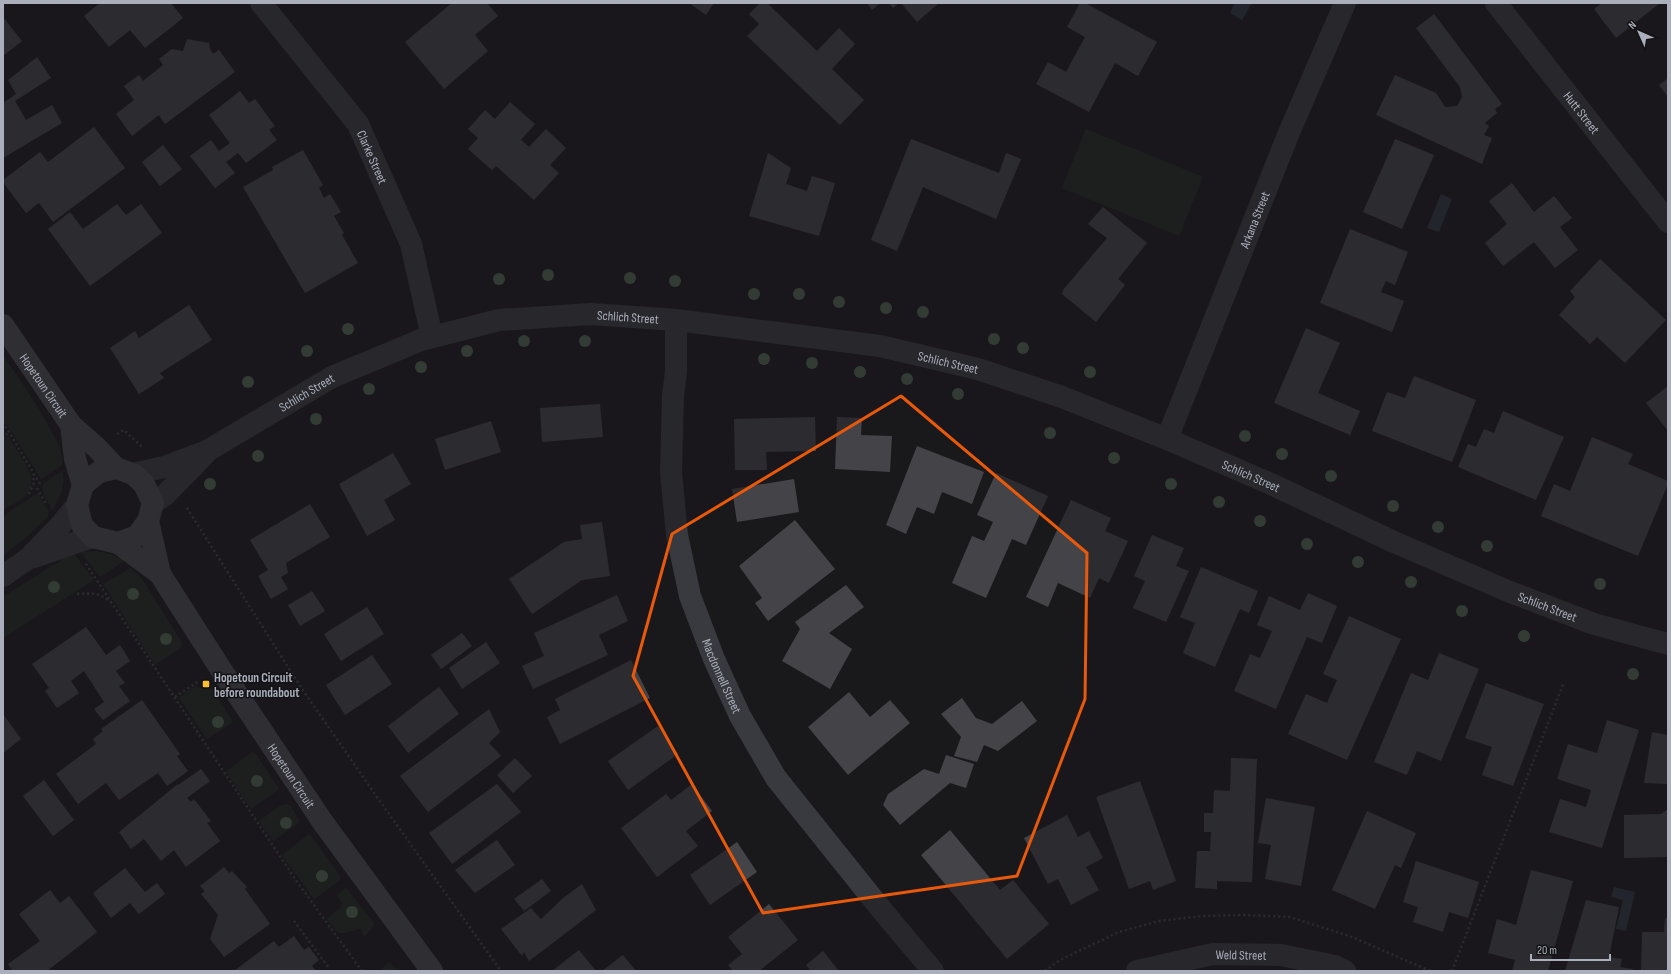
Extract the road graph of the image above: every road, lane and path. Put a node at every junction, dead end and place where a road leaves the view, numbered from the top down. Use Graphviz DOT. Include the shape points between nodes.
graph roads {
  1 [pos="261,3"];
  2 [pos="1345,3"];
  3 [pos="1496,3"];
  4 [pos="1668,222"];
  5 [pos="676,320"];
  6 [pos="3,325"];
  7 [pos="432,337"];
  8 [pos="3,422"];
  9 [pos="71,425"];
  10 [pos="124,430"];
  11 [pos="9,431"];
  12 [pos="3,439"];
  13 [pos="1167,439"];
  14 [pos="33,471"];
  15 [pos="125,471"];
  16 [pos="169,476"];
  17 [pos="40,484"];
  18 [pos="29,494"];
  19 [pos="80,495"];
  20 [pos="150,512"];
  21 [pos="93,537"];
  22 [pos="118,543"];
  23 [pos="70,544"];
  24 [pos="29,558"];
  25 [pos="160,574"];
  26 [pos="3,576"];
  27 [pos="77,594"];
  28 [pos="114,604"];
  29 [pos="1668,644"];
  30 [pos="202,678"];
  31 [pos="1564,682"];
  32 [pos="175,697"];
  33 [pos="294,921"];
  34 [pos="329,968"];
  35 [pos="362,971"];
  36 [pos="432,971"];
  37 [pos="501,971"];
  38 [pos="934,971"];
  39 [pos="1137,971"];
  40 [pos="1345,971"];
  41 [pos="1452,971"];
  1 -- 7 [label="street, Clarke Street" via="358,124 410,244"];
  2 -- 13 [label="street, Arkana Street" via="1288,135"];
  3 -- 4 [label="street, Hutt Street"];
  5 -- 7 [label="street, Schlich Street" via="591,314 499,320"];
  5 -- 13 [label="street, Schlich Street" via="887,347 985,372 1062,397"];
  5 -- 38 [label="street, Macdonnell Street" via="671,472 677,535 690,596 714,659 740,716 776,778"];
  6 -- 9 [label="main road, Hopetoun Circuit"];
  7 -- 16 [label="street, Schlich Street" via="332,377"];
  8 -- 11 [label="path"];
  9 -- 15 [label="main road, Hopetoun Circuit"];
  9 -- 19 [label="main road, Hopetoun Circuit"];
  10 -- 16 [label="path"];
  11 -- 12 [label="path"];
  11 -- 14 [label="path"];
  13 -- 29 [label="street, Schlich Street" via="1510,592 1594,624"];
  14 -- 17 [label="path"];
  14 -- 18 [label="path" via="34,483"];
  15 -- 16 [label="street"];
  15 -- 19 [label="main road" via="99,472"];
  15 -- 20 [label="main road" via="144,484"];
  16 -- 20 [label="street, Schlich Street" via="165,495"];
  16 -- 37 [label="path" via="192,518 302,689"];
  19 -- 21 [label="main road" via="82,525"];
  19 -- 24 [label="street" via="59,527"];
  20 -- 22 [label="main road" via="137,536"];
  20 -- 25 [label="main road, Hopetoun Circuit"];
  21 -- 22 [label="main road"];
  21 -- 23 [label="street"];
  22 -- 25 [label="main road, Hopetoun Circuit"];
  23 -- 24 [label="street"];
  23 -- 28 [label="path"];
  24 -- 26 [label="street"];
  25 -- 36 [label="main road, Hopetoun Circuit" via="322,821"];
  27 -- 28 [label="path" via="95,593"];
  28 -- 32 [label="path"];
  30 -- 32 [label="path"];
  31 -- 41 [label="path"];
  32 -- 35 [label="path" via="295,879"];
  33 -- 34 [label="path"];
  39 -- 40 [label="street, Weld Street" via="1213,954 1281,956 1335,966"];
}
